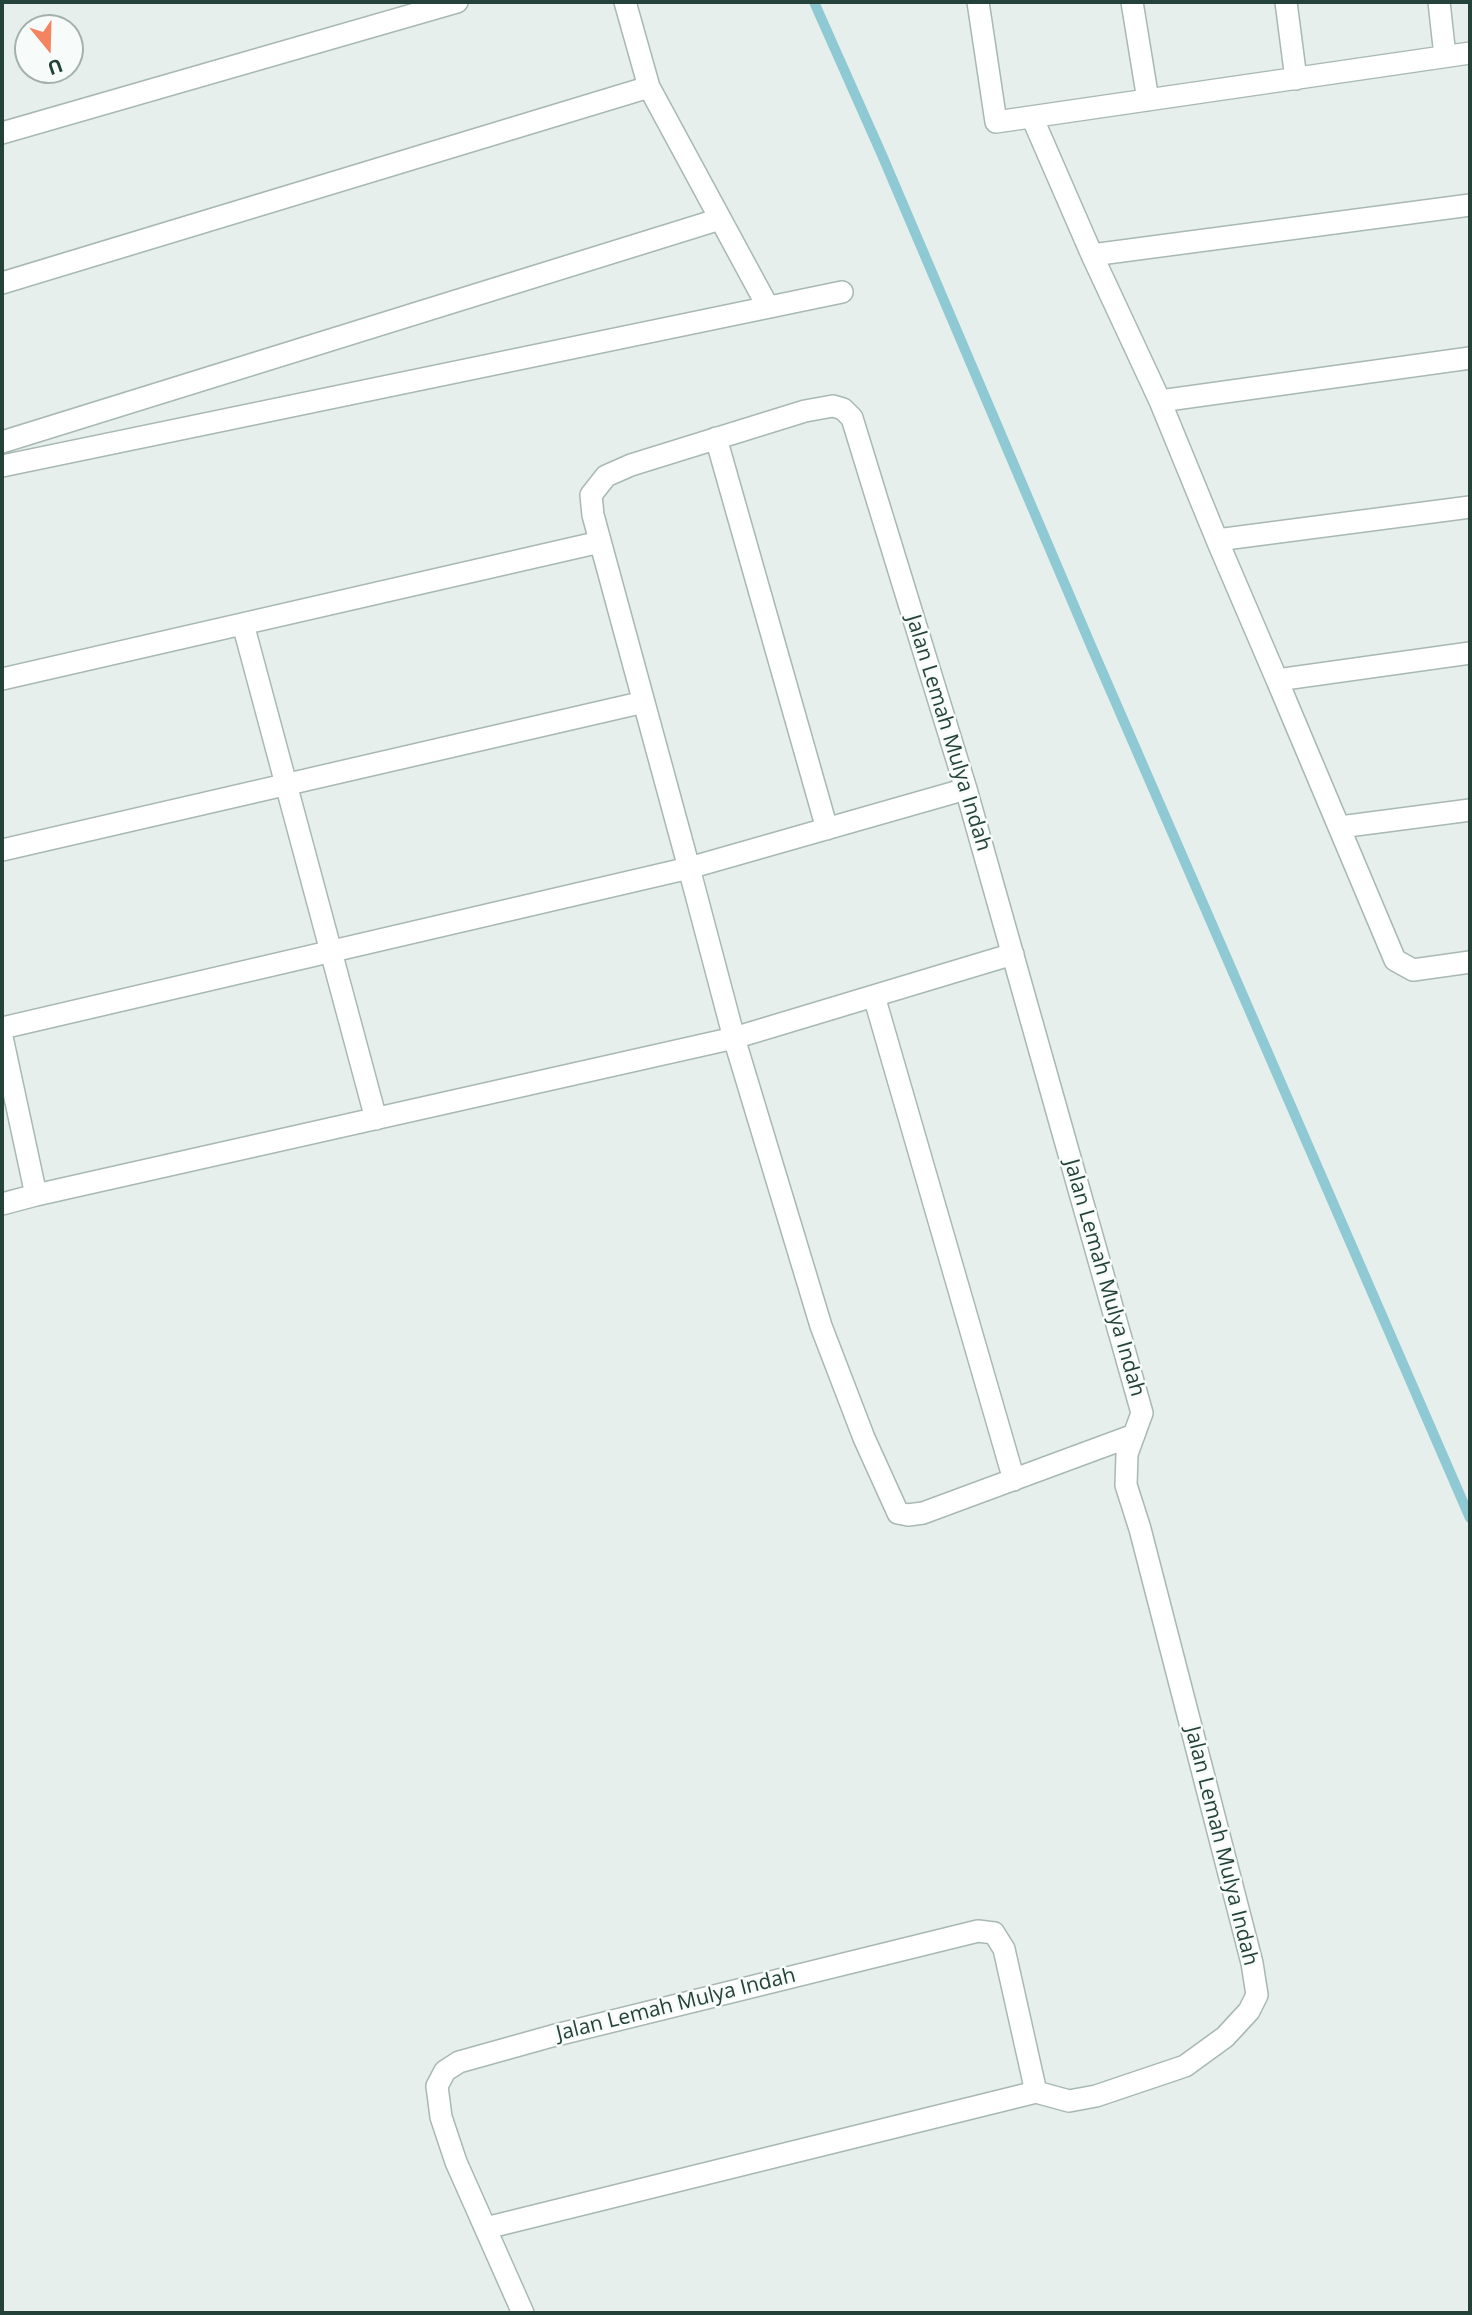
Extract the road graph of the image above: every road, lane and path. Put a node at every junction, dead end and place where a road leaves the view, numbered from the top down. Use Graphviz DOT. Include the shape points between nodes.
graph roads {
  1 [pos="457,2"];
  2 [pos="625,2"];
  3 [pos="978,2"];
  4 [pos="1132,2"];
  5 [pos="1286,2"];
  6 [pos="1438,2"];
  7 [pos="1470,53"];
  8 [pos="1445,56"];
  9 [pos="1296,79"];
  10 [pos="649,87"];
  11 [pos="1148,100"];
  12 [pos="1032,117"];
  13 [pos="2,134"];
  14 [pos="1470,205"];
  15 [pos="720,219"];
  16 [pos="1092,255"];
  17 [pos="2,283"];
  18 [pos="842,292"];
  19 [pos="768,307"];
  20 [pos="1470,358"];
  21 [pos="1160,401"];
  22 [pos="716,438"];
  23 [pos="2,442"];
  24 [pos="2,466"];
  25 [pos="1470,507"];
  26 [pos="1217,540"];
  27 [pos="600,542"];
  28 [pos="243,624"];
  29 [pos="1470,653"];
  30 [pos="2,679"];
  31 [pos="1277,680"];
  32 [pos="644,702"];
  33 [pos="284,785"];
  34 [pos="966,789"];
  35 [pos="1470,810"];
  36 [pos="1340,827"];
  37 [pos="827,829"];
  38 [pos="2,850"];
  39 [pos="689,868"];
  40 [pos="330,952"];
  41 [pos="1013,954"];
  42 [pos="1470,962"];
  43 [pos="874,996"];
  44 [pos="2,1028"];
  45 [pos="2,1037"];
  46 [pos="734,1038"];
  47 [pos="376,1119"];
  48 [pos="36,1195"];
  49 [pos="2,1204"];
  50 [pos="1134,1435"];
  51 [pos="1014,1480"];
  52 [pos="1036,2092"];
  53 [pos="486,2228"];
  54 [pos="523,2313"];
  1 -- 13 [label="street"];
  2 -- 10 [label="street"];
  3 -- 12 [label="street" via="996,122"];
  4 -- 11 [label="street"];
  5 -- 9 [label="street"];
  6 -- 8 [label="street"];
  7 -- 8 [label="street"];
  8 -- 9 [label="street"];
  9 -- 11 [label="street"];
  10 -- 15 [label="street"];
  10 -- 17 [label="street"];
  11 -- 12 [label="street"];
  12 -- 16 [label="street"];
  14 -- 16 [label="street"];
  15 -- 19 [label="street"];
  15 -- 23 [label="street"];
  16 -- 21 [label="street"];
  18 -- 19 [label="street"];
  19 -- 24 [label="street"];
  20 -- 21 [label="street"];
  21 -- 26 [label="street"];
  22 -- 27 [label="street, Jalan Lemah Mulya Indah" via="606,476 590,495"];
  22 -- 34 [label="street, Jalan Lemah Mulya Indah" via="833,406 852,418"];
  22 -- 37 [label="street"];
  25 -- 26 [label="street"];
  26 -- 31 [label="street"];
  27 -- 28 [label="street"];
  27 -- 32 [label="street"];
  28 -- 30 [label="street"];
  28 -- 33 [label="street"];
  29 -- 31 [label="street"];
  31 -- 36 [label="street"];
  32 -- 33 [label="street"];
  32 -- 39 [label="street"];
  33 -- 38 [label="street"];
  33 -- 40 [label="street"];
  34 -- 37 [label="street"];
  34 -- 41 [label="street, Jalan Lemah Mulya Indah"];
  35 -- 36 [label="street"];
  36 -- 42 [label="street" via="1395,960 1413,970"];
  37 -- 39 [label="street"];
  39 -- 40 [label="street"];
  39 -- 46 [label="street"];
  40 -- 44 [label="street"];
  40 -- 47 [label="street"];
  41 -- 43 [label="street"];
  41 -- 50 [label="street, Jalan Lemah Mulya Indah" via="1142,1413"];
  43 -- 46 [label="street"];
  43 -- 51 [label="street"];
  45 -- 48 [label="street"];
  46 -- 47 [label="street"];
  46 -- 51 [label="street" via="821,1326 898,1513 923,1513"];
  47 -- 48 [label="street"];
  48 -- 49 [label="street"];
  50 -- 51 [label="street"];
  50 -- 52 [label="street, Jalan Lemah Mulya Indah" via="1127,1454 1126,1485 1257,1995 1225,2037 1185,2066 1069,2101"];
  52 -- 53 [label="street, Jalan Lemah Mulya Indah"];
  52 -- 53 [label="street, Jalan Lemah Mulya Indah" via="1004,1949 993,1933 978,1931 579,2029 459,2062 445,2071 438,2086 441,2117"];
  53 -- 54 [label="street, Jalan Lemah Mulya Indah"];
}
